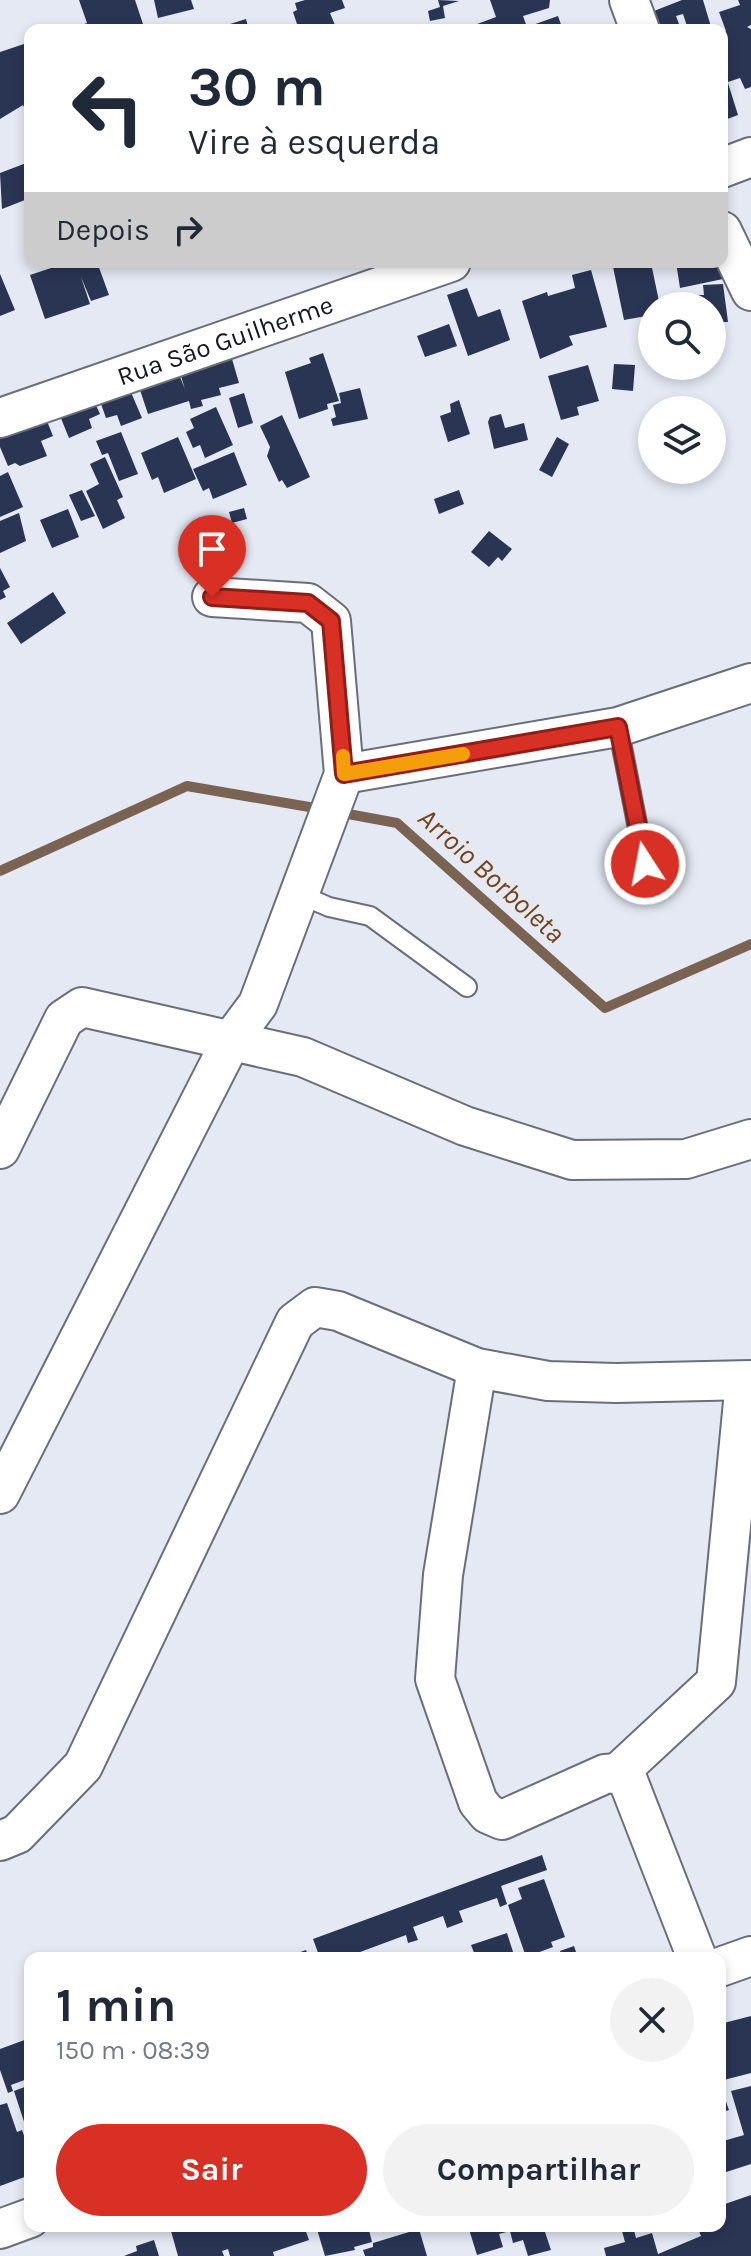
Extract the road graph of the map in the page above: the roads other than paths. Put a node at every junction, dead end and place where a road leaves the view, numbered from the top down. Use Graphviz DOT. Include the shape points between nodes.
graph roads {
  1 [pos="629,0"];
  2 [pos="638,24"];
  3 [pos="751,157"];
  4 [pos="728,166"];
  5 [pos="728,243"];
  6 [pos="434,268"];
  7 [pos="751,291"];
  8 [pos="0,418"];
  9 [pos="212,597"];
  10 [pos="750,686"];
  11 [pos="618,727"];
  12 [pos="344,774"];
  13 [pos="645,864"];
  14 [pos="299,894"];
  15 [pos="467,987"];
  16 [pos="232,1039"];
  17 [pos="751,1139"];
  18 [pos="0,1149"];
  19 [pos="477,1368"];
  20 [pos="748,1380"];
  21 [pos="0,1494"];
  22 [pos="618,1773"];
  23 [pos="0,1841"];
  24 [pos="695,1952"];
  25 [pos="751,1956"];
  26 [pos="726,1965"];
  27 [pos="24,2220"];
  28 [pos="0,2229"];
  1 -- 2 [label="street"];
  3 -- 4 [label="street"];
  5 -- 7 [label="street"];
  6 -- 8 [label="street, Rua São Guilherme"];
  9 -- 12 [label="street" via="308,603 331,621"];
  10 -- 11 [label="street"];
  11 -- 12 [label="street"];
  11 -- 13 [label="lane"];
  12 -- 14 [label="street"];
  14 -- 15 [label="lane" via="370,916"];
  14 -- 16 [label="street" via="258,1004"];
  16 -- 17 [label="street" via="303,1057 465,1126 572,1160 686,1159"];
  16 -- 18 [label="street" via="82,1007 64,1019"];
  16 -- 21 [label="street"];
  19 -- 20 [label="street" via="548,1381"];
  19 -- 22 [label="street" via="443,1575 435,1679 478,1802 488,1814 502,1820"];
  19 -- 23 [label="street" via="338,1311 315,1307 295,1322 83,1766 17,1834"];
  20 -- 22 [label="street" via="716,1682"];
  22 -- 24 [label="street" via="627,1778"];
  25 -- 26 [label="street"];
  27 -- 28 [label="street"];
}
